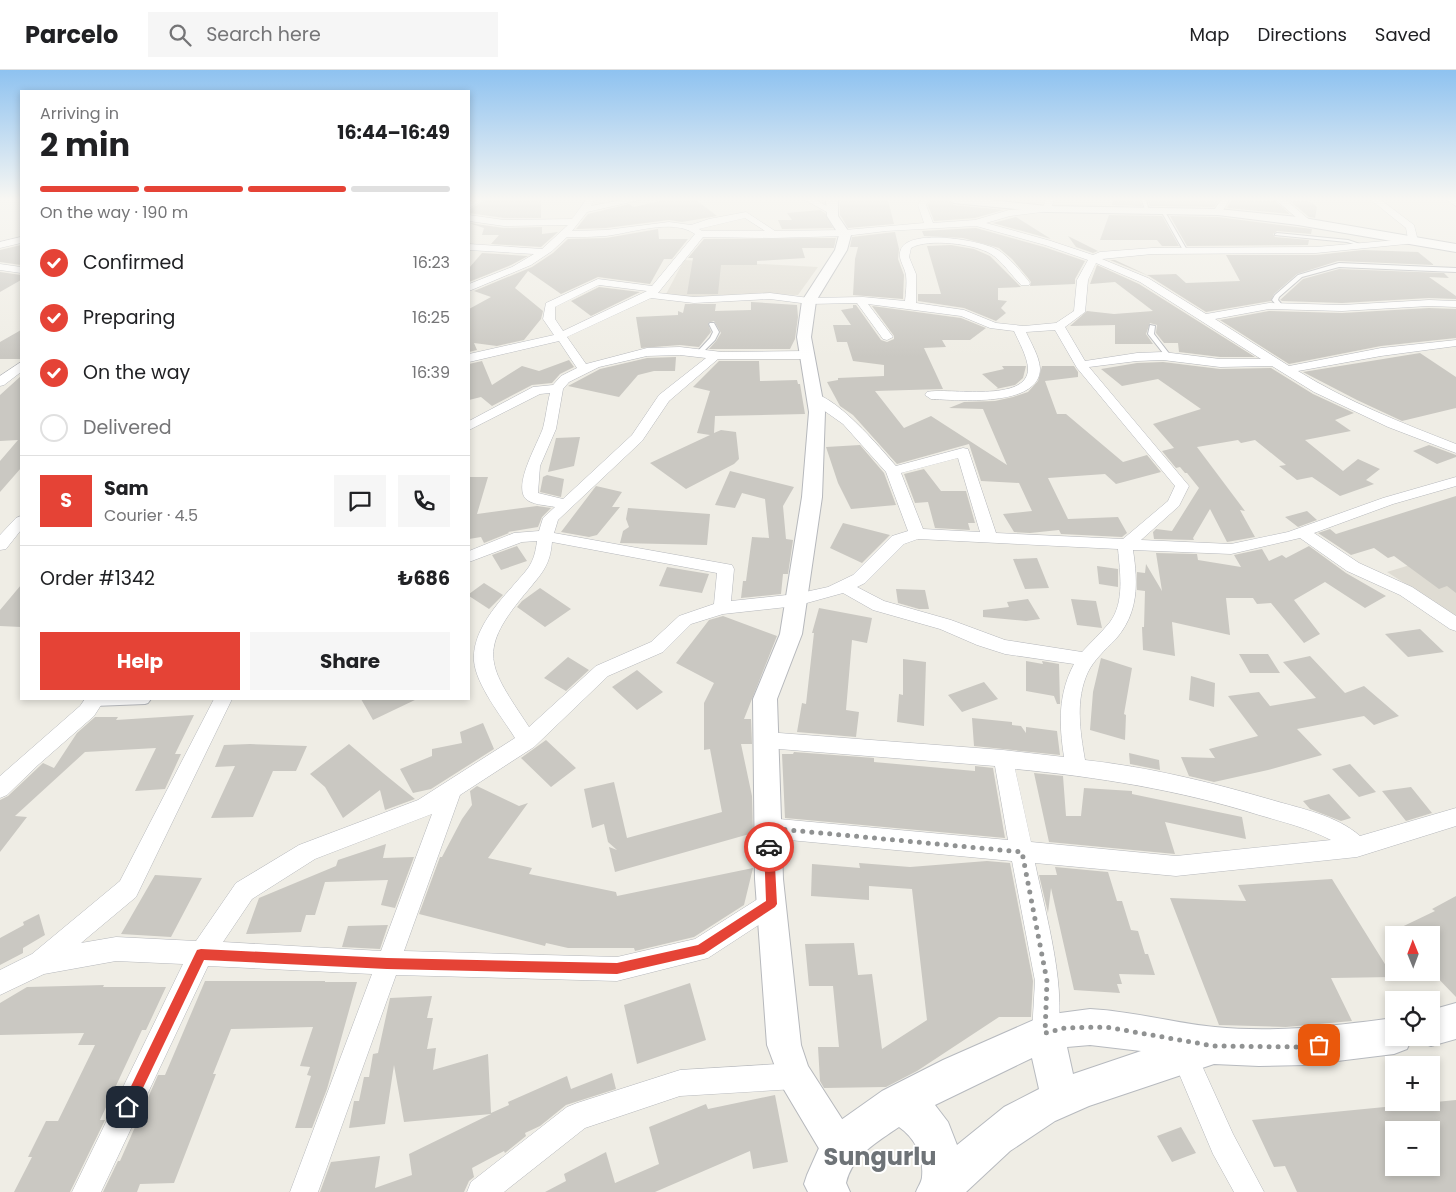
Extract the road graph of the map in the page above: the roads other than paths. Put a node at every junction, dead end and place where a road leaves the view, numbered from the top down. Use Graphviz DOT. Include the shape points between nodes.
graph roads {
  1 [pos="544,252"];
  2 [pos="681,252"];
  3 [pos="839,252"];
  4 [pos="906,252"];
  5 [pos="995,252"];
  6 [pos="1075,252"];
  7 [pos="1145,252"];
  8 [pos="1094,259"];
  9 [pos="0,267"];
  10 [pos="20,270"];
  11 [pos="1456,270"];
  12 [pos="1025,282"];
  13 [pos="470,288"];
  14 [pos="652,292"];
  15 [pos="809,300"];
  16 [pos="860,300"];
  17 [pos="1456,304"];
  18 [pos="910,305"];
  19 [pos="1280,306"];
  20 [pos="1204,318"];
  21 [pos="712,324"];
  22 [pos="1059,326"];
  23 [pos="1152,326"];
  24 [pos="1019,329"];
  25 [pos="561,335"];
  26 [pos="887,337"];
  27 [pos="1456,343"];
  28 [pos="1436,345"];
  29 [pos="699,353"];
  30 [pos="807,355"];
  31 [pos="715,356"];
  32 [pos="1456,356"];
  33 [pos="1169,357"];
  34 [pos="470,358"];
  35 [pos="1272,362"];
  36 [pos="1081,365"];
  37 [pos="20,368"];
  38 [pos="584,370"];
  39 [pos="1286,370"];
  40 [pos="3,378"];
  41 [pos="557,388"];
  42 [pos="931,395"];
  43 [pos="814,397"];
  44 [pos="470,425"];
  45 [pos="1456,448"];
  46 [pos="893,471"];
  47 [pos="1456,482"];
  48 [pos="566,504"];
  49 [pos="20,524"];
  50 [pos="1302,532"];
  51 [pos="917,534"];
  52 [pos="545,536"];
  53 [pos="990,538"];
  54 [pos="10,539"];
  55 [pos="1125,545"];
  56 [pos="470,556"];
  57 [pos="845,587"];
  58 [pos="796,600"];
  59 [pos="722,608"];
  60 [pos="1456,625"];
  61 [pos="1085,659"];
  62 [pos="95,700"];
  63 [pos="145,700"];
  64 [pos="220,700"];
  65 [pos="766,740"];
  66 [pos="527,741"];
  67 [pos="1003,758"];
  68 [pos="1076,768"];
  69 [pos="0,789"];
  70 [pos="452,789"];
  71 [pos="1456,817"];
  72 [pos="768,828"];
  73 [pos="1356,847"];
  74 [pos="1022,852"];
  75 [pos="772,904"];
  76 [pos="201,954"];
  77 [pos="41,962"];
  78 [pos="387,963"];
  79 [pos="0,983"];
  80 [pos="1456,1021"];
  81 [pos="1440,1025"];
  82 [pos="1045,1033"];
  83 [pos="1385,1037"];
  84 [pos="1200,1052"];
  85 [pos="795,1076"];
  86 [pos="1060,1099"];
  87 [pos="896,1105"];
  88 [pos="829,1179"];
  89 [pos="941,1189"];
  90 [pos="86,1192"];
  91 [pos="304,1192"];
  92 [pos="482,1192"];
  93 [pos="1250,1192"];
  1 -- 13 [label="street" via="517,268"];
  2 -- 14 [label="street"];
  3 -- 15 [label="street"];
  4 -- 18 [label="street" via="904,257 913,282"];
  5 -- 12 [label="street"];
  6 -- 8 [label="street"];
  7 -- 8 [label="street" via="1100,255"];
  8 -- 20 [label="street" via="1144,280"];
  8 -- 22 [label="street" via="1081,282 1079,312"];
  9 -- 10 [label="street"];
  11 -- 19 [label="lane" via="1339,265 1300,276 1277,296 1275,300"];
  14 -- 15 [label="street" via="694,300 770,296"];
  14 -- 25 [label="street"];
  14 -- 25 [label="street" via="598,282 550,305 550,318"];
  15 -- 16 [label="street"];
  15 -- 30 [label="street" via="804,337"];
  16 -- 18 [label="street"];
  16 -- 26 [label="street"];
  17 -- 19 [label="street" via="1342,308"];
  18 -- 24 [label="street" via="964,313 994,326"];
  19 -- 20 [label="street"];
  20 -- 35 [label="street"];
  21 -- 29 [label="lane" via="716,332 713,339"];
  22 -- 24 [label="street"];
  22 -- 36 [label="street"];
  23 -- 33 [label="lane" via="1151,334"];
  24 -- 42 [label="street" via="1034,369 1026,387 1001,394"];
  25 -- 34 [label="street"];
  25 -- 38 [label="street"];
  27 -- 28 [label="street"];
  28 -- 32 [label="street"];
  28 -- 39 [label="street"];
  29 -- 31 [label="street"];
  29 -- 38 [label="street" via="647,352 595,364"];
  30 -- 31 [label="street"];
  30 -- 43 [label="street"];
  31 -- 48 [label="street" via="664,398 637,438"];
  33 -- 35 [label="street" via="1220,363"];
  33 -- 36 [label="street" via="1137,357"];
  35 -- 39 [label="street"];
  36 -- 55 [label="street" via="1182,486 1174,503"];
  37 -- 40 [label="street"];
  38 -- 41 [label="street" via="565,379"];
  39 -- 45 [label="street" via="1384,420"];
  41 -- 44 [label="street" via="537,390"];
  41 -- 48 [label="street" via="549,429 533,466 530,490 535,498"];
  43 -- 46 [label="street" via="848,421"];
  43 -- 58 [label="street" via="817,412 812,497"];
  46 -- 51 [label="street"];
  46 -- 53 [label="street" via="963,452"];
  47 -- 50 [label="street" via="1388,501"];
  48 -- 52 [label="street" via="551,518"];
  49 -- 54 [label="street"];
  50 -- 55 [label="street" via="1231,549"];
  50 -- 60 [label="street" via="1353,567 1406,591"];
  51 -- 53 [label="street"];
  51 -- 57 [label="street" via="898,540 859,579"];
  52 -- 56 [label="street" via="520,537"];
  52 -- 59 [label="street" via="726,569"];
  52 -- 66 [label="street" via="540,565 492,625 484,642 482,658 486,674"];
  53 -- 55 [label="street"];
  55 -- 61 [label="street" via="1130,588 1125,612 1114,630"];
  57 -- 58 [label="street"];
  57 -- 61 [label="street" via="879,606 945,624 983,640"];
  58 -- 59 [label="street"];
  58 -- 65 [label="street" via="791,634 765,699"];
  59 -- 66 [label="street" via="685,620 657,647 602,670"];
  61 -- 68 [label="street" via="1077,675 1069,707 1068,722"];
  62 -- 63 [label="lane"];
  62 -- 69 [label="street" via="87,711"];
  64 -- 77 [label="street" via="128,889"];
  65 -- 67 [label="street"];
  65 -- 72 [label="street"];
  66 -- 70 [label="street"];
  67 -- 68 [label="street"];
  67 -- 74 [label="street"];
  68 -- 73 [label="street" via="1140,776 1230,797 1332,828"];
  70 -- 76 [label="street" via="425,807 307,852 244,891"];
  70 -- 78 [label="street"];
  71 -- 73 [label="street"];
  72 -- 74 [label="street"];
  72 -- 75 [label="street"];
  73 -- 74 [label="street" via="1176,866"];
  74 -- 82 [label="street" via="1047,981"];
  75 -- 78 [label="street" via="700,950 617,969"];
  75 -- 85 [label="street" via="784,1044"];
  76 -- 77 [label="street" via="116,949"];
  76 -- 78 [label="street"];
  76 -- 90 [label="street"];
  77 -- 79 [label="street"];
  78 -- 91 [label="street"];
  80 -- 81 [label="main road"];
  82 -- 84 [label="main road" via="1065,1028 1106,1027"];
  82 -- 86 [label="main road"];
  82 -- 87 [label="main road"];
  83 -- 84 [label="main road" via="1300,1047"];
  84 -- 86 [label="main road" via="1114,1078"];
  84 -- 93 [label="street" via="1223,1144"];
  85 -- 88 [label="street"];
  85 -- 92 [label="street" via="680,1083 577,1117"];
  86 -- 89 [label="main road" via="1018,1121 992,1140"];
  87 -- 88 [label="main road"];
  87 -- 89 [label="main road" via="924,1120 933,1133 938,1149"];
}
